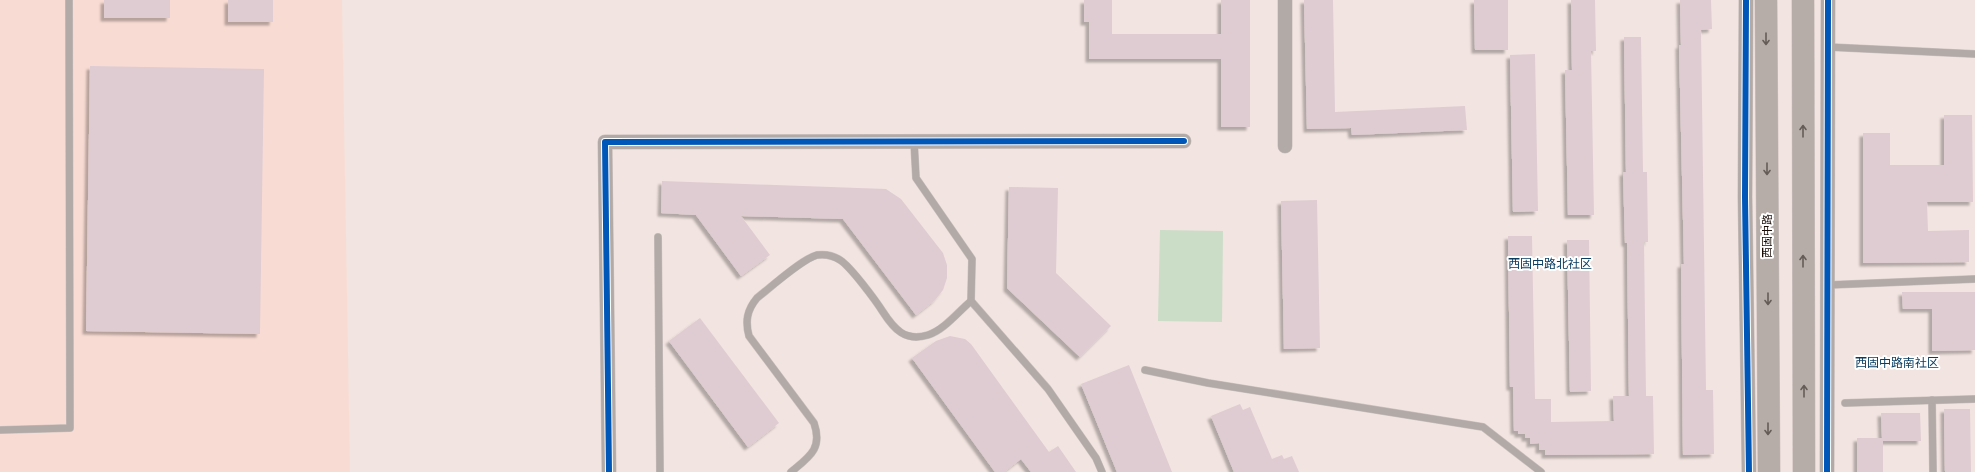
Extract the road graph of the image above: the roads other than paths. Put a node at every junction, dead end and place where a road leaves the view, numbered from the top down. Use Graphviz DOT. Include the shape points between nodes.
graph roads {
  1 [pos="69,0"];
  2 [pos="1285,0"];
  3 [pos="1746,0"];
  4 [pos="1766,0"];
  5 [pos="1803,0"];
  6 [pos="1828,0"];
  7 [pos="1828,47"];
  8 [pos="1975,54"];
  9 [pos="914,141"];
  10 [pos="1184,141"];
  11 [pos="1285,146"];
  12 [pos="658,238"];
  13 [pos="1975,279"];
  14 [pos="1828,285"];
  15 [pos="971,301"];
  16 [pos="1145,370"];
  17 [pos="1975,399"];
  18 [pos="1932,400"];
  19 [pos="1845,403"];
  20 [pos="0,430"];
  21 [pos="609,472"];
  22 [pos="660,472"];
  23 [pos="791,472"];
  24 [pos="1102,472"];
  25 [pos="1541,472"];
  26 [pos="1749,472"];
  27 [pos="1769,472"];
  28 [pos="1804,472"];
  29 [pos="1827,472"];
  30 [pos="1933,472"];
  1 -- 20 [label="lane" via="70,428"];
  2 -- 11 [label="street"];
  3 -- 26 [label="street" via="1745,197"];
  4 -- 27 [label="main road, 西固中路, one-way"];
  28 -- 5 [label="main road, one-way"];
  6 -- 7 [label="street"];
  7 -- 8 [label="lane"];
  7 -- 14 [label="street"];
  9 -- 10 [label="street"];
  9 -- 15 [label="lane" via="916,178 972,259"];
  9 -- 21 [label="street" via="605,142"];
  12 -- 22 [label="lane"];
  13 -- 14 [label="lane"];
  14 -- 29 [label="street"];
  15 -- 23 [label="lane" via="933,333 917,337 906,335 888,322 883,312 842,261 826,255 809,259 757,298 747,316 749,336 814,423 817,432 814,450"];
  15 -- 24 [label="lane" via="1048,389 1096,458"];
  16 -- 25 [label="lane" via="1208,383 1483,427"];
  17 -- 18 [label="lane"];
  18 -- 19 [label="lane"];
  18 -- 30 [label="lane"];
}
